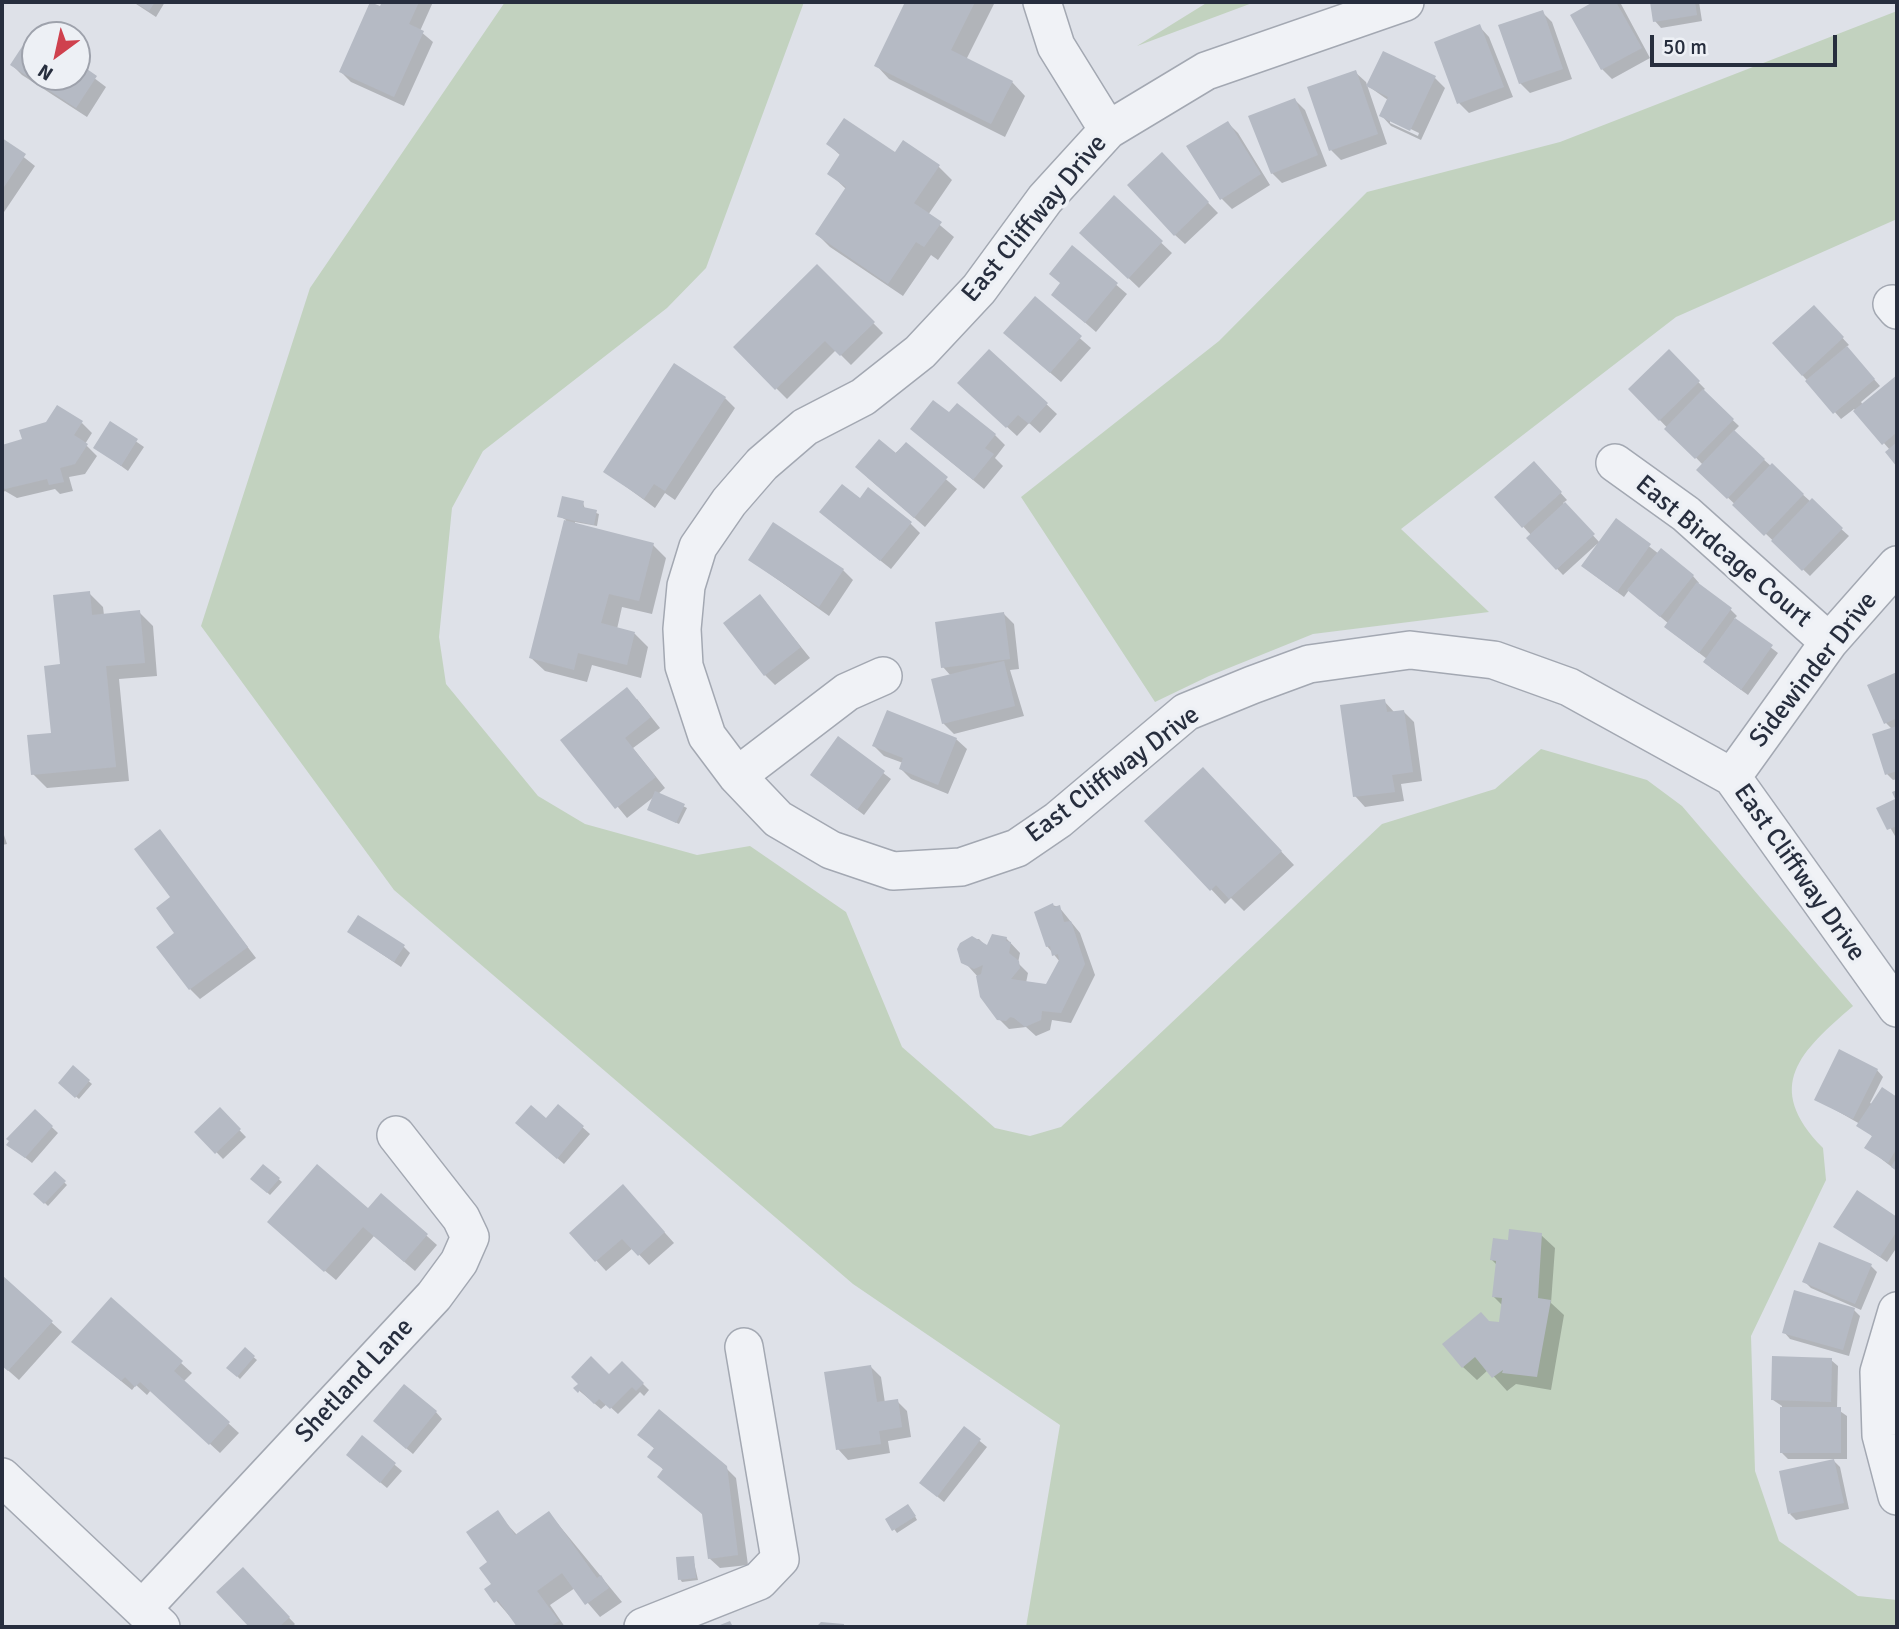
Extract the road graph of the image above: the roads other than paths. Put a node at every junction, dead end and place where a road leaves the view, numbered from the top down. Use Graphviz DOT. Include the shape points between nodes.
graph roads {
  1 [pos="1042,2"];
  2 [pos="1405,2"];
  3 [pos="1108,130"];
  4 [pos="1615,463"];
  5 [pos="1897,565"];
  6 [pos="1829,642"];
  7 [pos="883,676"];
  8 [pos="737,776"];
  9 [pos="1732,777"];
  10 [pos="1897,1008"];
  11 [pos="397,1135"];
  12 [pos="1897,1311"];
  13 [pos="744,1347"];
  14 [pos="2,1477"];
  15 [pos="1897,1496"];
  16 [pos="152,1618"];
  17 [pos="643,1627"];
  1 -- 3 [label="street" via="1056,46"];
  2 -- 3 [label="street, East Cliffway Drive" via="1206,71"];
  3 -- 8 [label="street, East Cliffway Drive" via="1045,199 979,289 920,352 863,397 805,427 762,464 698,547 686,586 684,666 707,736"];
  4 -- 6 [label="street, East Birdcage Court" via="1686,514"];
  5 -- 6 [label="street, Sidewinder Drive"];
  6 -- 9 [label="street, Sidewinder Drive"];
  7 -- 8 [label="street" via="847,692"];
  8 -- 9 [label="street, East Cliffway Drive" via="778,819 831,850 892,871 961,867 1017,848 1058,820 1186,712 1309,664 1410,650 1494,660 1569,687"];
  9 -- 10 [label="street, East Cliffway Drive"];
  11 -- 16 [label="street, Shetland Lane" via="461,1217 470,1237 460,1262"];
  12 -- 15 [label="street" via="1879,1372 1881,1436"];
  13 -- 17 [label="street" via="780,1559 759,1581"];
  14 -- 16 [label="street"];
}
